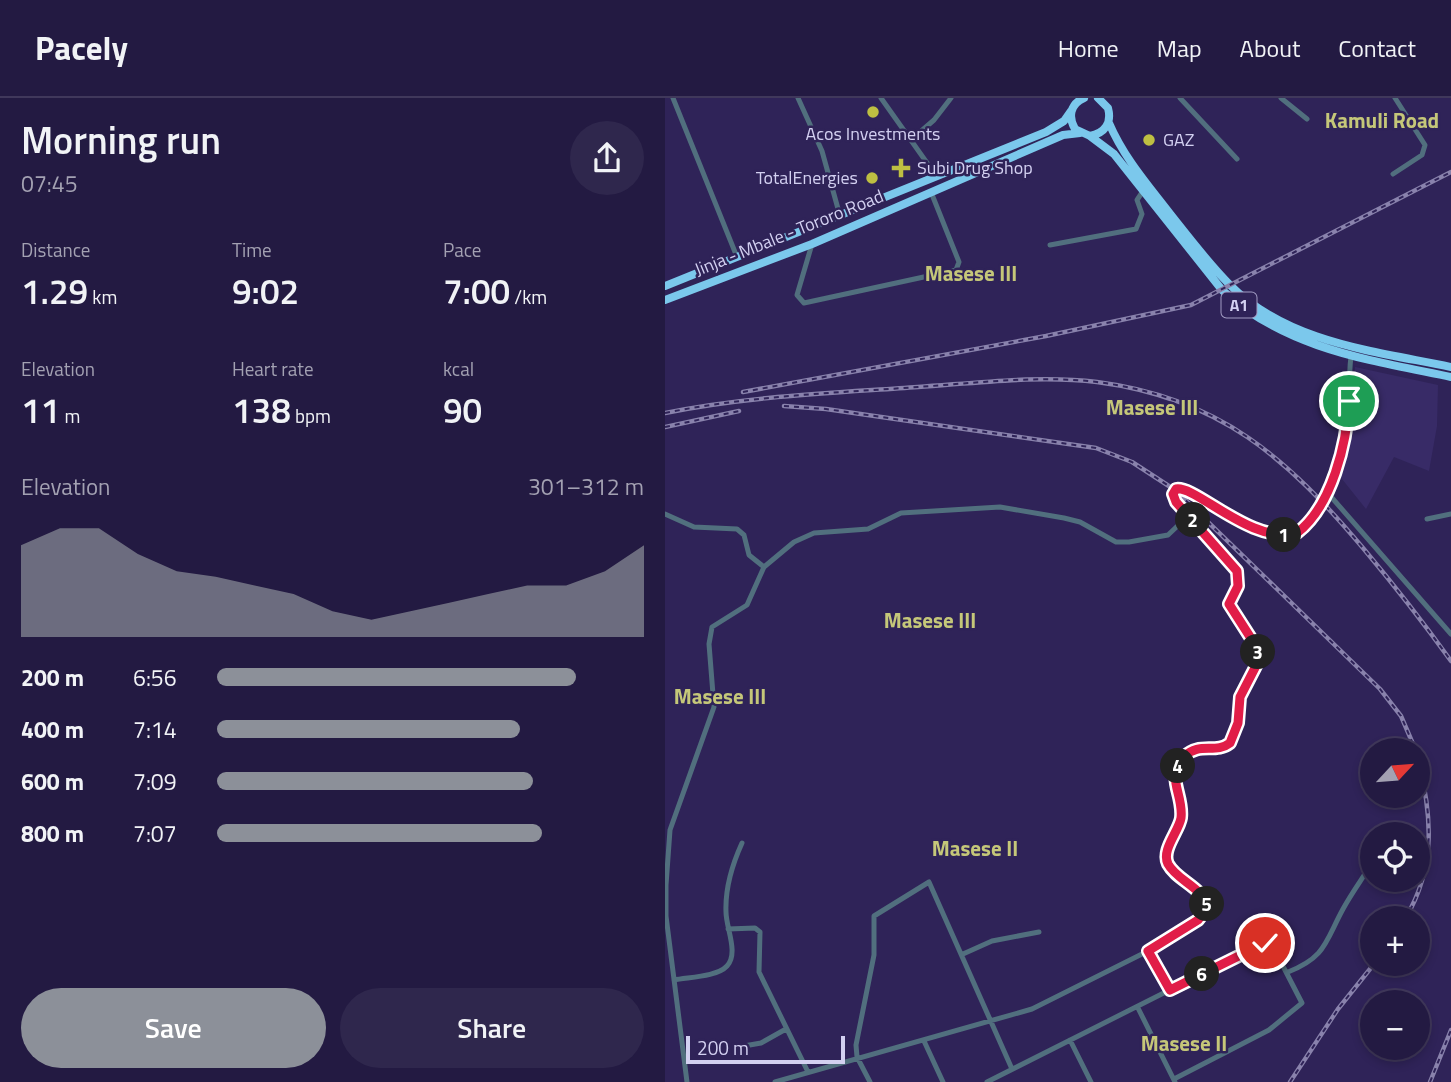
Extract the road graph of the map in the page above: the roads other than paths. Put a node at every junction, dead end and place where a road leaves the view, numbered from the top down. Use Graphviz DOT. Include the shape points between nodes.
graph roads {
  1 [pos="673,98"];
  2 [pos="798,98"];
  3 [pos="881,98"];
  4 [pos="951,98"];
  5 [pos="1084,98"];
  6 [pos="1098,98"];
  7 [pos="1180,98"];
  8 [pos="1281,98"];
  9 [pos="1395,98"];
  10 [pos="1073,105"];
  11 [pos="1307,119"];
  12 [pos="1109,123"];
  13 [pos="1080,133"];
  14 [pos="1090,136"];
  15 [pos="912,139"];
  16 [pos="1237,159"];
  17 [pos="1393,174"];
  18 [pos="937,177"];
  19 [pos="930,191"];
  20 [pos="1143,191"];
  21 [pos="840,216"];
  22 [pos="812,244"];
  23 [pos="1050,245"];
  24 [pos="737,257"];
  25 [pos="665,286"];
  26 [pos="665,300"];
  27 [pos="1351,356"];
  28 [pos="1451,367"];
  29 [pos="1451,377"];
  30 [pos="1326,491"];
  31 [pos="665,514"];
  32 [pos="1451,514"];
  33 [pos="1188,516"];
  34 [pos="1427,519"];
  35 [pos="764,567"];
  36 [pos="1451,634"];
  37 [pos="668,830"];
  38 [pos="742,843"];
  39 [pos="1360,882"];
  40 [pos="728,929"];
  41 [pos="1039,932"];
  42 [pos="1148,951"];
  43 [pos="963,954"];
  44 [pos="1288,972"];
  45 [pos="674,979"];
  46 [pos="1170,990"];
  47 [pos="1138,1008"];
  48 [pos="991,1023"];
  49 [pos="786,1029"];
  50 [pos="1070,1040"];
  51 [pos="924,1041"];
  52 [pos="744,1046"];
  53 [pos="857,1057"];
  54 [pos="1013,1069"];
  55 [pos="808,1072"];
  56 [pos="1003,1074"];
  57 [pos="785,1080"];
  58 [pos="1175,1081"];
  59 [pos="687,1082"];
  60 [pos="775,1082"];
  61 [pos="870,1082"];
  62 [pos="943,1082"];
  63 [pos="988,1082"];
  64 [pos="1007,1082"];
  65 [pos="1091,1082"];
  1 -- 24 [label="street"];
  2 -- 21 [label="street" via="822,151"];
  3 -- 15 [label="street"];
  4 -- 15 [label="street"];
  5 -- 10 [label="highway, Jinja - Mbale - Tororo Road"];
  6 -- 12 [label="highway, A1" via="1108,108"];
  7 -- 16 [label="street"];
  8 -- 11 [label="street"];
  9 -- 17 [label="street" via="1425,145 1422,155"];
  10 -- 13 [label="highway" via="1072,123"];
  10 -- 18 [label="highway, Jinja - Mbale - Tororo Road" via="1064,121 1046,132"];
  12 -- 14 [label="highway"];
  12 -- 28 [label="highway, A1" via="1124,155 1230,286 1268,314 1330,342"];
  13 -- 14 [label="highway, A1"];
  13 -- 19 [label="highway, Jinja - Mbale - Tororo Road" via="1063,135"];
  14 -- 20 [label="highway, A1" via="1114,154"];
  15 -- 18 [label="street"];
  18 -- 21 [label="highway, Jinja - Mbale - Tororo Road"];
  19 -- 22 [label="highway, Jinja - Mbale - Tororo Road"];
  19 -- 22 [label="street" via="958,268 800,302"];
  20 -- 23 [label="street" via="1137,200 1142,214 1136,229"];
  20 -- 27 [label="highway, A1" via="1242,309 1294,338"];
  21 -- 24 [label="highway, Jinja - Mbale - Tororo Road"];
  22 -- 26 [label="highway, Jinja - Mbale - Tororo Road"];
  24 -- 25 [label="highway, Jinja - Mbale - Tororo Road"];
  27 -- 29 [label="highway, A1"];
  27 -- 30 [label="street" via="1347,434"];
  30 -- 33 [label="street" via="1306,526 1287,536 1248,525 1185,489 1176,489 1173,497"];
  30 -- 36 [label="street"];
  31 -- 35 [label="street" via="694,527 737,529 744,535 748,555"];
  32 -- 34 [label="street"];
  33 -- 35 [label="street" via="1168,536 1116,542 1064,517 1000,507 914,511 893,515 868,528 804,537"];
  33 -- 42 [label="street" via="1237,571 1238,586 1229,604 1254,643 1258,662 1240,697 1238,723 1230,743 1191,751 1174,776 1181,818 1166,857 1207,908 1198,920"];
  35 -- 37 [label="street" via="747,605 712,626 714,707"];
  37 -- 45 [label="street" via="666,916"];
  38 -- 40 [label="street" via="727,889"];
  39 -- 44 [label="street" via="1328,944 1313,959"];
  40 -- 45 [label="street" via="732,956 724,968"];
  40 -- 49 [label="street" via="755,928 760,932 759,972"];
  41 -- 43 [label="street" via="992,941"];
  42 -- 46 [label="street"];
  42 -- 48 [label="street" via="1032,1009"];
  43 -- 48 [label="street"];
  43 -- 53 [label="street" via="929,881 909,897 877,911"];
  44 -- 46 [label="street" via="1276,947 1265,943"];
  44 -- 58 [label="street" via="1301,1003 1269,1030"];
  45 -- 59 [label="street"];
  46 -- 47 [label="street"];
  47 -- 50 [label="street"];
  47 -- 58 [label="street"];
  48 -- 51 [label="street"];
  48 -- 54 [label="street"];
  49 -- 52 [label="street" via="761,1043"];
  49 -- 55 [label="street"];
  50 -- 54 [label="street"];
  50 -- 65 [label="street"];
  51 -- 53 [label="street"];
  51 -- 62 [label="street"];
  53 -- 55 [label="street"];
  53 -- 61 [label="street"];
  54 -- 56 [label="street"];
  55 -- 57 [label="street"];
  56 -- 63 [label="street"];
  56 -- 64 [label="street"];
  57 -- 60 [label="street"];
}
